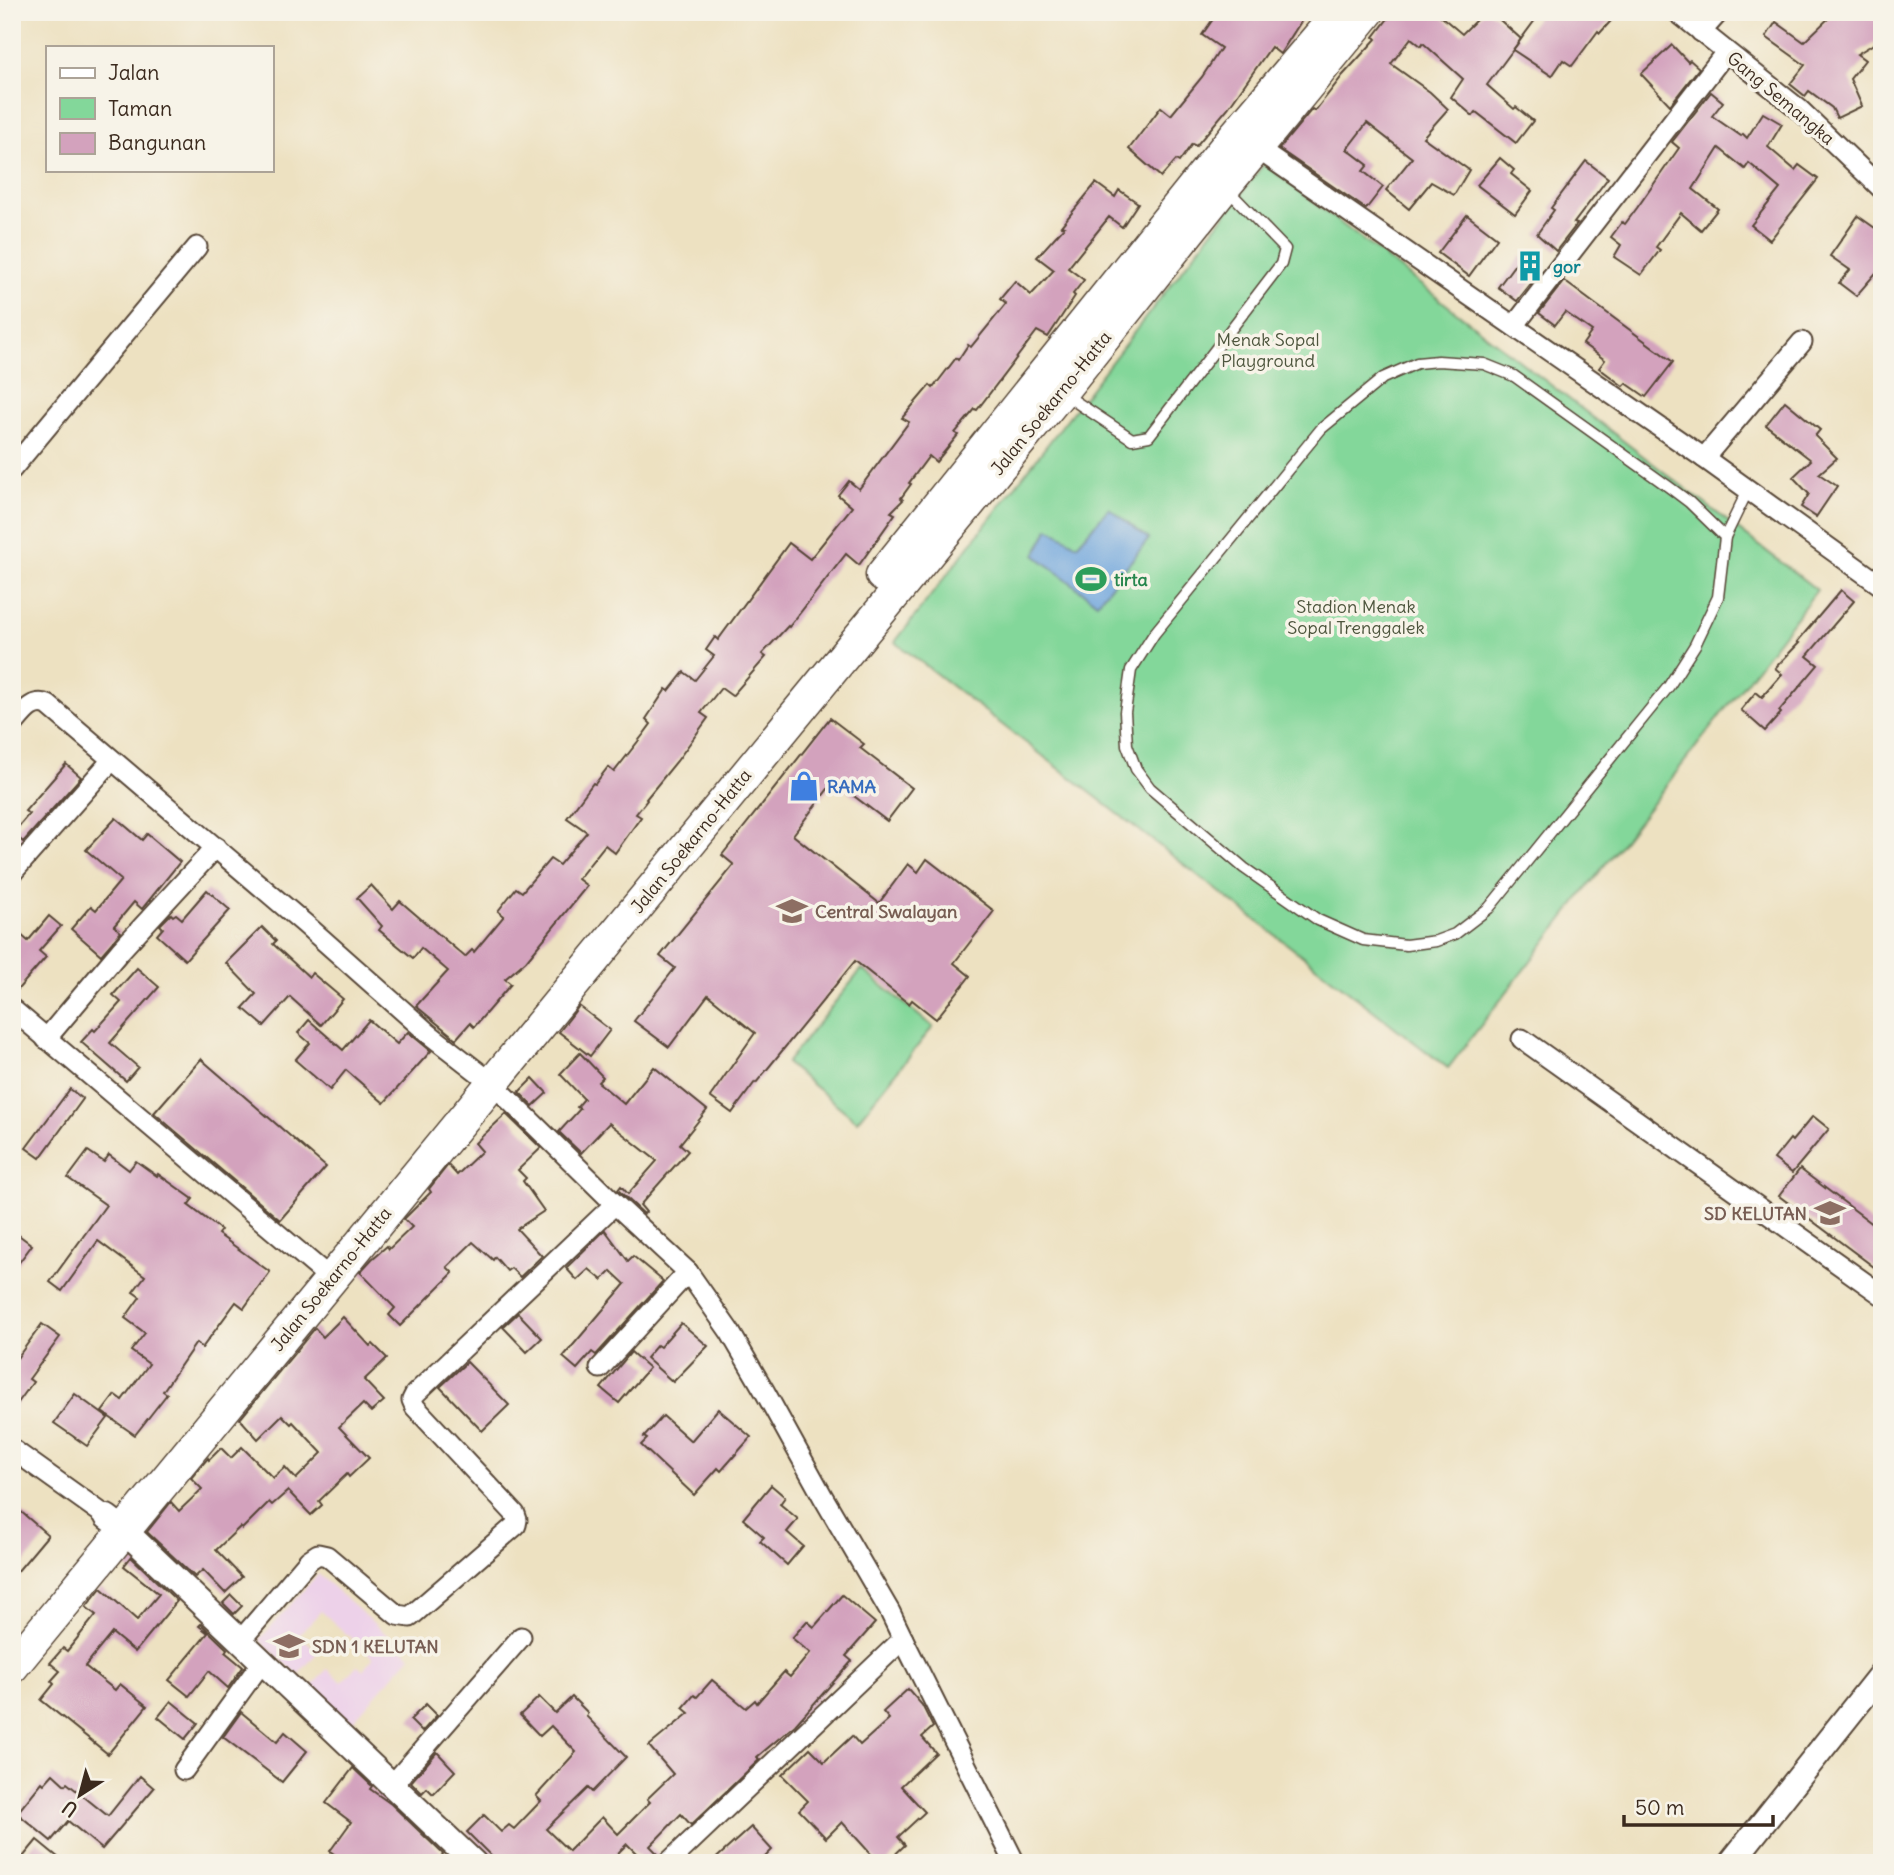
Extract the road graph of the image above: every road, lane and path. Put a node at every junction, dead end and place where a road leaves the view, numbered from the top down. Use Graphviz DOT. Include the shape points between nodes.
graph roads {
  1 [pos="1677,12"];
  2 [pos="1719,12"];
  3 [pos="1351,16"];
  4 [pos="1701,32"];
  5 [pos="1726,52"];
  6 [pos="1246,141"];
  7 [pos="1216,178"];
  8 [pos="1882,189"];
  9 [pos="197,247"];
  10 [pos="1514,326"];
  11 [pos="1802,342"];
  12 [pos="1051,384"];
  13 [pos="1704,458"];
  14 [pos="12,469"];
  15 [pos="1748,490"];
  16 [pos="1725,537"];
  17 [pos="1882,586"];
  18 [pos="12,726"];
  19 [pos="112,760"];
  20 [pos="216,847"];
  21 [pos="12,873"];
  22 [pos="12,1009"];
  23 [pos="46,1039"];
  24 [pos="1522,1039"];
  25 [pos="485,1077"];
  26 [pos="615,1204"];
  27 [pos="323,1272"];
  28 [pos="688,1272"];
  29 [pos="1882,1295"];
  30 [pos="600,1368"];
  31 [pos="12,1449"];
  32 [pos="115,1523"];
  33 [pos="12,1633"];
  34 [pos="521,1637"];
  35 [pos="903,1639"];
  36 [pos="240,1641"];
  37 [pos="262,1662"];
  38 [pos="12,1667"];
  39 [pos="1882,1673"];
  40 [pos="184,1770"];
  41 [pos="392,1785"];
  42 [pos="474,1863"];
  43 [pos="668,1863"];
  44 [pos="1015,1863"];
  45 [pos="1731,1863"];
  1 -- 4 [label="street, Gang Semangka"];
  2 -- 4 [label="street"];
  3 -- 6 [label="highway, Jalan Soekarno-Hatta"];
  4 -- 5 [label="street, Gang Semangka"];
  5 -- 8 [label="street, Gang Semangka" via="1800,110"];
  5 -- 10 [label="street"];
  6 -- 7 [label="highway, Jalan Soekarno-Hatta"];
  6 -- 10 [label="street"];
  7 -- 12 [label="highway, Jalan Soekarno-Hatta"];
  7 -- 12 [label="lane" via="1285,249 1281,264 1149,436 1132,439"];
  9 -- 14 [label="street"];
  10 -- 13 [label="street"];
  11 -- 13 [label="street"];
  12 -- 25 [label="highway, Jalan Soekarno-Hatta"];
  13 -- 15 [label="street"];
  15 -- 16 [label="lane"];
  15 -- 17 [label="street"];
  16 -- 16 [label="lane" via="1718,597 1669,686 1489,908 1455,934 1436,941 1406,945 1363,940 1318,920 1244,868 1150,789 1127,745 1125,712 1131,670 1154,634 1321,429 1402,368 1461,361 1484,363 1514,376 1679,495"];
  18 -- 19 [label="street" via="32,705 42,702"];
  19 -- 20 [label="street"];
  19 -- 21 [label="street"];
  20 -- 23 [label="street"];
  20 -- 25 [label="street" via="421,1027"];
  22 -- 23 [label="street"];
  23 -- 27 [label="street"];
  24 -- 29 [label="street"];
  25 -- 26 [label="street"];
  25 -- 27 [label="highway, Jalan Soekarno-Hatta"];
  26 -- 28 [label="street"];
  26 -- 36 [label="street" via="412,1400 515,1514 516,1525 410,1617 397,1615 327,1556 317,1554"];
  27 -- 32 [label="highway, Jalan Soekarno-Hatta"];
  28 -- 30 [label="street"];
  28 -- 35 [label="street" via="730,1332"];
  31 -- 32 [label="street"];
  32 -- 33 [label="highway, Jalan Soekarno-Hatta"];
  32 -- 36 [label="street"];
  32 -- 38 [label="highway, Jalan Soekarno-Hatta"];
  34 -- 41 [label="street"];
  35 -- 43 [label="street"];
  35 -- 44 [label="street"];
  36 -- 37 [label="street"];
  37 -- 40 [label="street"];
  37 -- 41 [label="street"];
  39 -- 45 [label="street"];
  41 -- 42 [label="street"];
}
